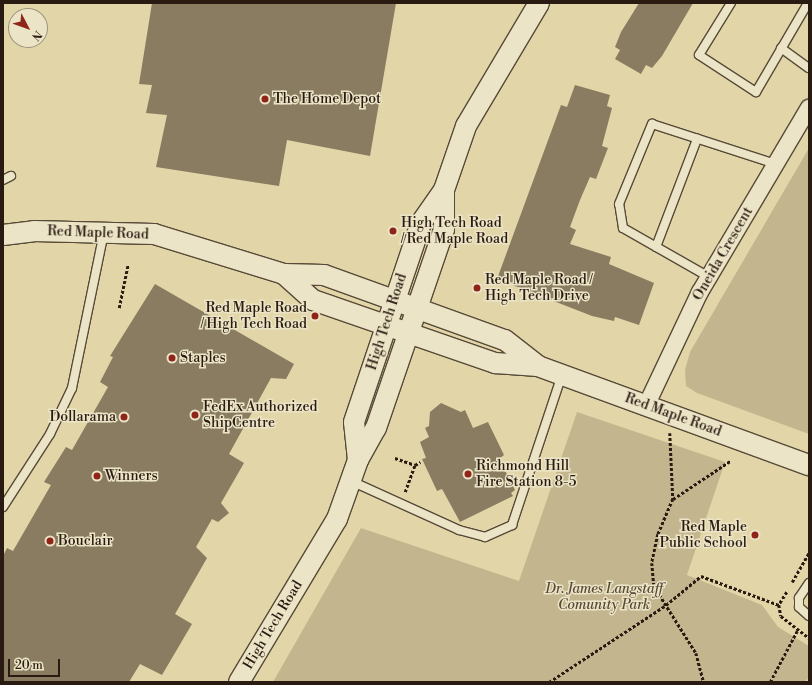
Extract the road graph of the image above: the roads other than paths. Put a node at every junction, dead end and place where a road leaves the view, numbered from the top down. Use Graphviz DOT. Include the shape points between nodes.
graph roads {
  1 [pos="539,3"];
  2 [pos="731,3"];
  3 [pos="808,3"];
  4 [pos="781,48"];
  5 [pos="809,68"];
  6 [pos="809,108"];
  7 [pos="697,139"];
  8 [pos="776,164"];
  9 [pos="11,176"];
  10 [pos="3,180"];
  11 [pos="444,190"];
  12 [pos="104,231"];
  13 [pos="3,235"];
  14 [pos="656,247"];
  15 [pos="284,274"];
  16 [pos="709,277"];
  17 [pos="394,300"];
  18 [pos="416,310"];
  19 [pos="386,324"];
  20 [pos="409,334"];
  21 [pos="538,366"];
  22 [pos="562,375"];
  23 [pos="646,406"];
  24 [pos="358,460"];
  25 [pos="809,465"];
  26 [pos="350,480"];
  27 [pos="3,507"];
  28 [pos="809,582"];
  29 [pos="809,616"];
  30 [pos="239,682"];
  1 -- 11 [label="street, High Tech Road" via="466,126"];
  2 -- 4 [label="lane" via="699,55 756,92"];
  3 -- 4 [label="lane"];
  4 -- 5 [label="lane"];
  6 -- 8 [label="street, Oneida Crescent"];
  7 -- 8 [label="lane"];
  7 -- 14 [label="lane"];
  7 -- 14 [label="lane" via="652,124 619,204 623,228"];
  8 -- 16 [label="street, Oneida Crescent"];
  9 -- 10 [label="lane"];
  11 -- 17 [label="street, High Tech Road" via="421,222"];
  11 -- 18 [label="street, High Tech Road" via="444,229"];
  12 -- 13 [label="street, Red Maple Road" via="34,231"];
  12 -- 15 [label="street, Red Maple Road" via="154,234"];
  12 -- 27 [label="lane" via="72,388 50,434"];
  14 -- 16 [label="lane"];
  15 -- 17 [label="street, Red Maple Road" via="324,276"];
  15 -- 19 [label="street, Red Maple Road" via="312,300"];
  16 -- 23 [label="street, Oneida Crescent"];
  17 -- 18 [label="street, Red Maple Road"];
  17 -- 19 [label="street, High Tech Road"];
  18 -- 20 [label="street, High Tech Road"];
  18 -- 21 [label="street, Red Maple Road" via="505,340"];
  19 -- 20 [label="street, Red Maple Road"];
  19 -- 24 [label="street, High Tech Road" via="354,422"];
  20 -- 21 [label="street, Red Maple Road" via="495,363"];
  20 -- 24 [label="street, High Tech Road" via="376,428"];
  21 -- 22 [label="street, Red Maple Road"];
  22 -- 23 [label="street, Red Maple Road"];
  22 -- 26 [label="lane" via="512,525 485,536 459,530"];
  23 -- 25 [label="street, Red Maple Road"];
  24 -- 26 [label="street, High Tech Road"];
  26 -- 30 [label="street, High Tech Road" via="337,519"];
  28 -- 29 [label="lane" via="799,602"];
}
